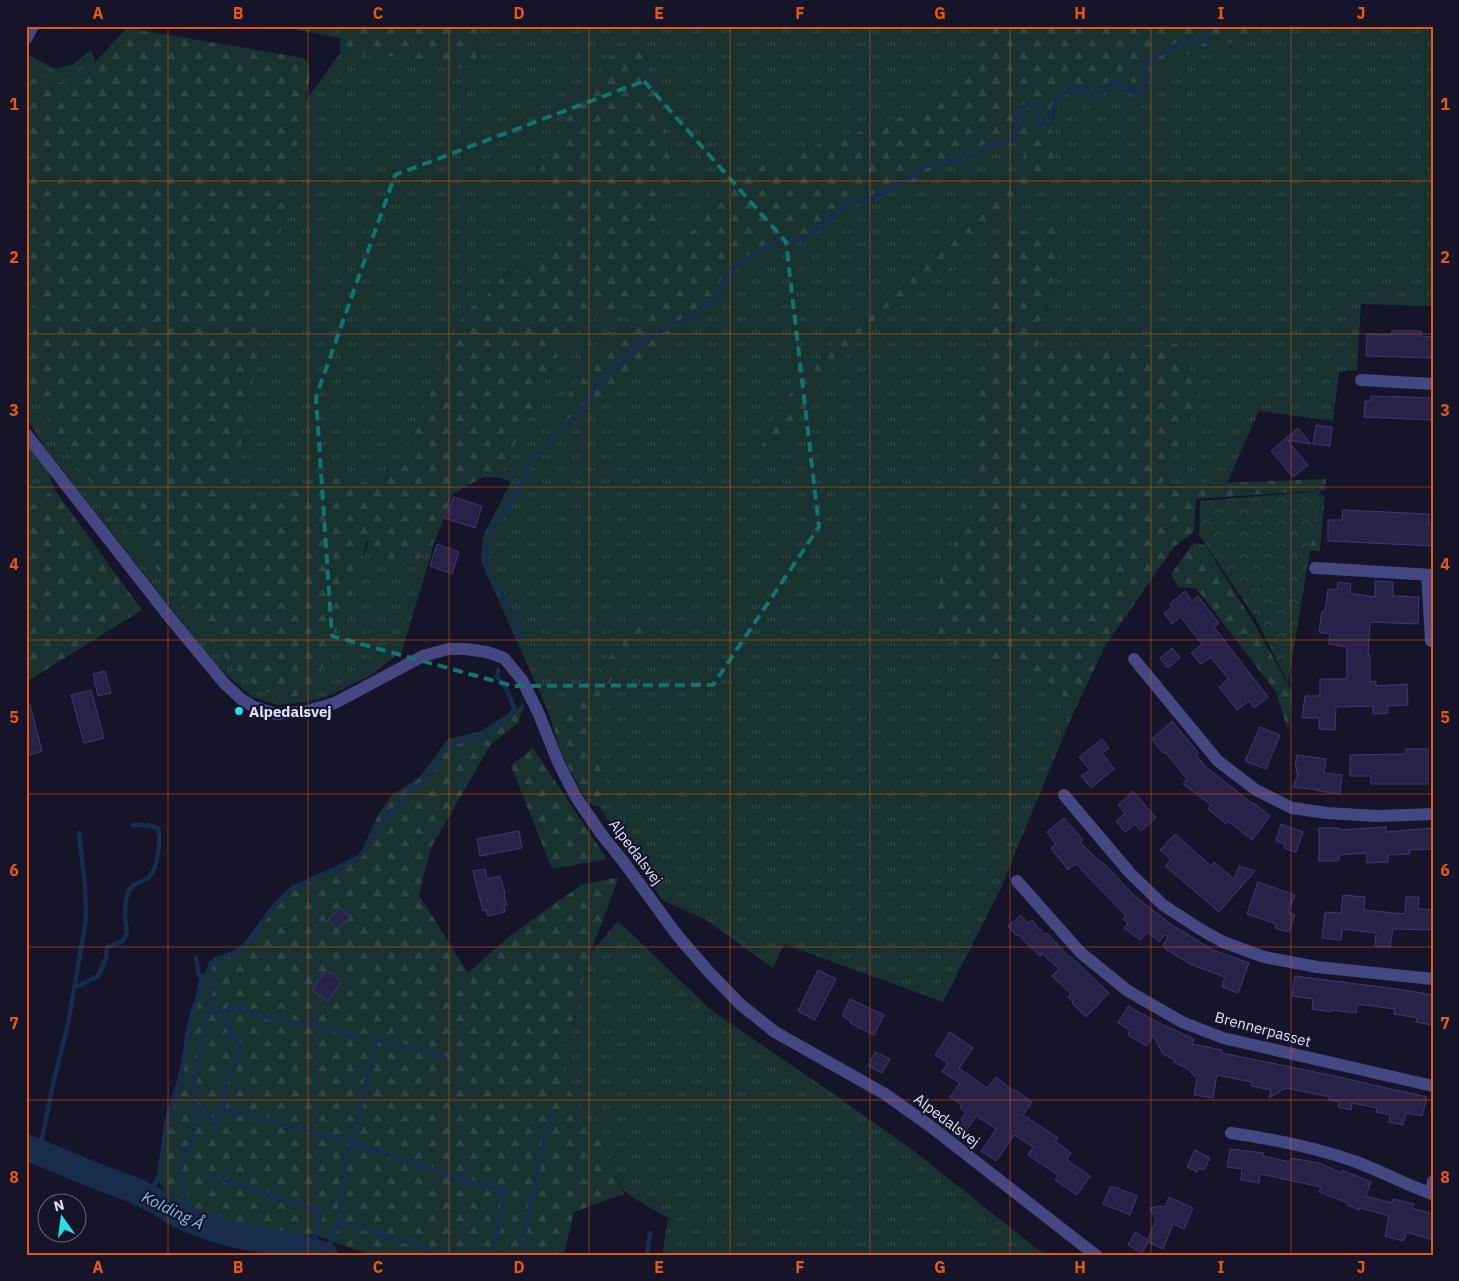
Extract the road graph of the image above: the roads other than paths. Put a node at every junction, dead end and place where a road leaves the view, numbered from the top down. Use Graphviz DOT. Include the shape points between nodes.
graph roads {
  1 [pos="33,26"];
  2 [pos="26,39"];
  3 [pos="1362,380"];
  4 [pos="1433,384"];
  5 [pos="26,434"];
  6 [pos="1315,568"];
  7 [pos="1430,575"];
  8 [pos="1431,641"];
  9 [pos="1134,659"];
  10 [pos="1064,794"];
  11 [pos="1433,814"];
  12 [pos="1017,881"];
  13 [pos="1433,979"];
  14 [pos="1433,1086"];
  15 [pos="1230,1133"];
  16 [pos="1433,1181"];
  17 [pos="1432,1194"];
  18 [pos="1096,1255"];
  1 -- 2 [label="street"];
  3 -- 4 [label="street"];
  5 -- 18 [label="street, Alpedalsvej" via="220,679 254,707 276,714 307,711 335,703 423,656 448,649 487,652 504,658 522,680 558,762 602,836 678,935 741,1005 775,1032 885,1094"];
  6 -- 7 [label="street"];
  7 -- 8 [label="street"];
  9 -- 11 [label="street" via="1218,761 1256,790 1292,808 1327,813 1377,816"];
  10 -- 13 [label="street" via="1130,873 1162,905 1224,942 1264,957 1317,967"];
  12 -- 14 [label="street, Brennerpasset" via="1082,953 1128,991 1182,1022 1223,1038"];
  15 -- 17 [label="street" via="1275,1139 1323,1151"];
  16 -- 17 [label="street"];
}
